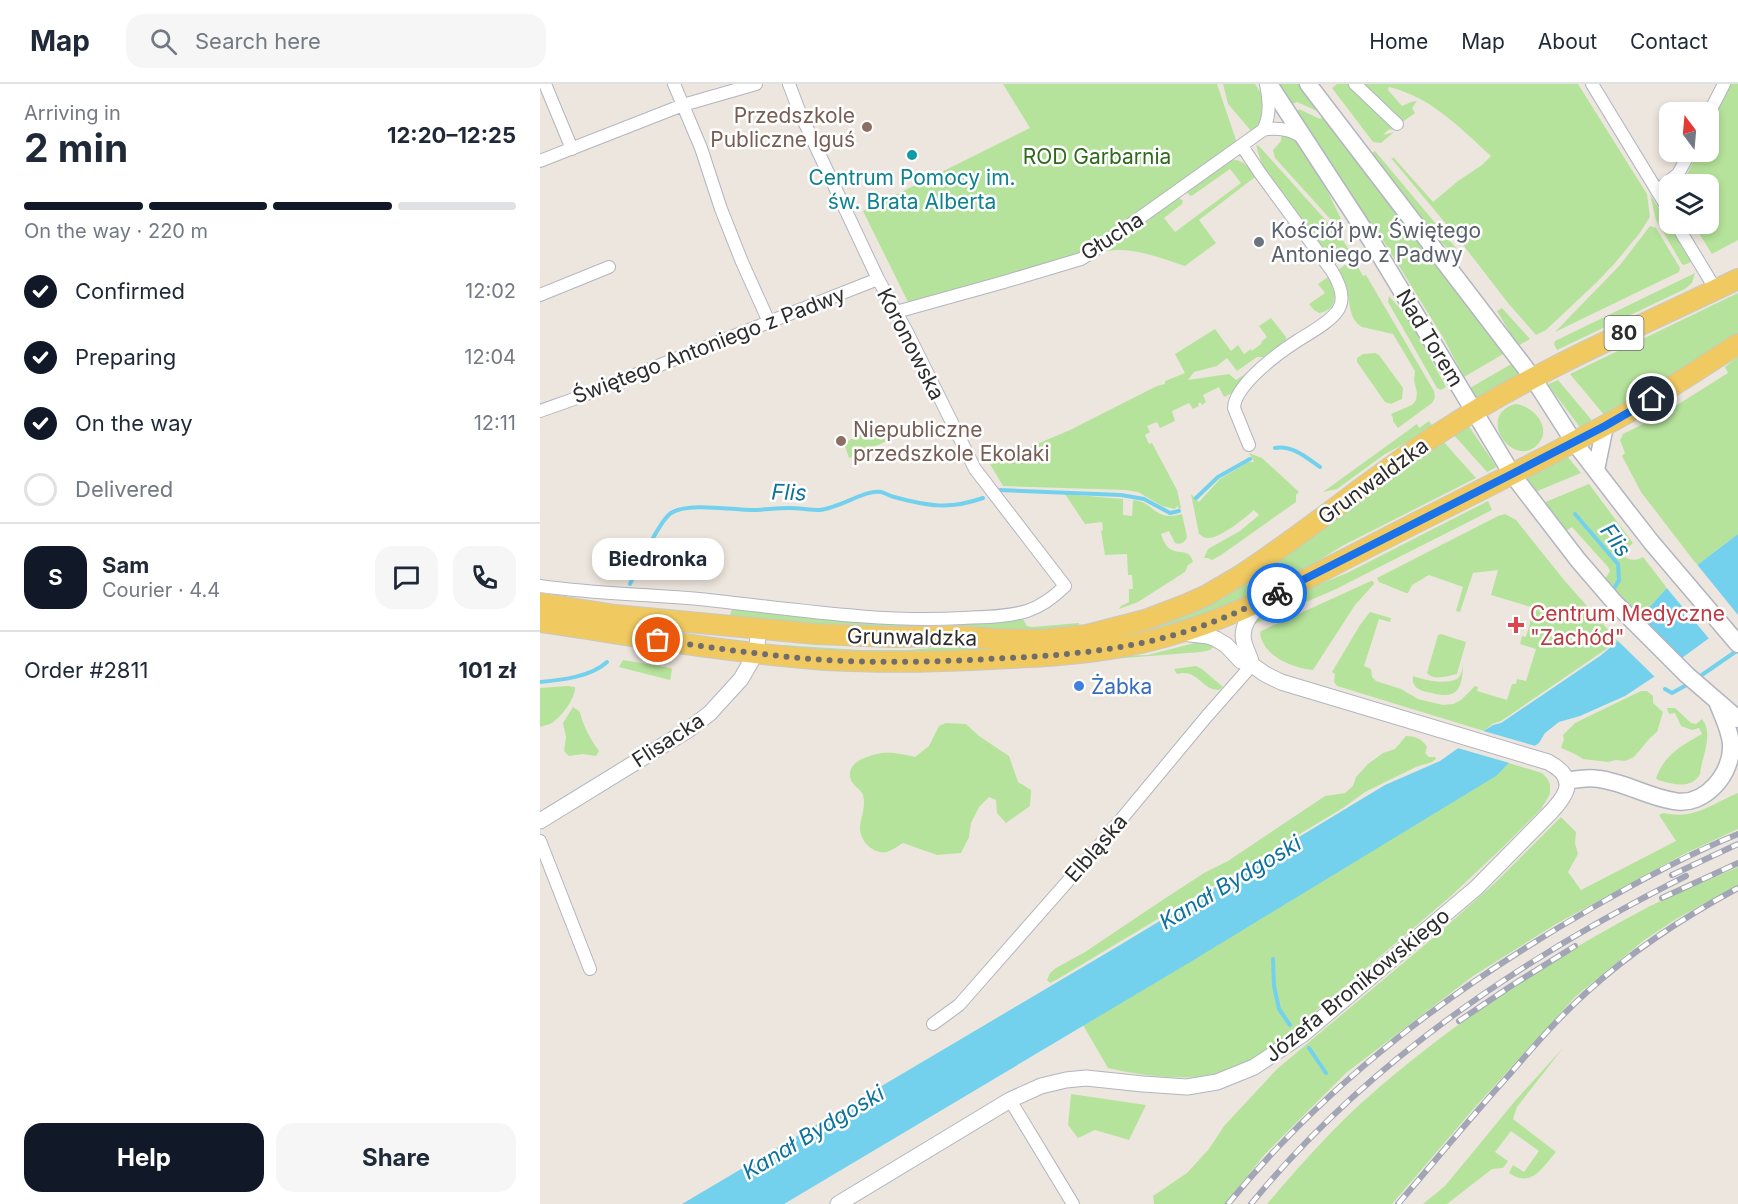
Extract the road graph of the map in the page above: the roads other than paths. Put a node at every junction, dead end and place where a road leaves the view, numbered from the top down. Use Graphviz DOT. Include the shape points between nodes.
graph roads {
  1 [pos="545,84"];
  2 [pos="674,84"];
  3 [pos="756,84"];
  4 [pos="789,84"];
  5 [pos="1268,84"];
  6 [pos="1355,84"];
  7 [pos="1592,84"];
  8 [pos="1724,84"];
  9 [pos="1312,85"];
  10 [pos="1715,102"];
  11 [pos="683,105"];
  12 [pos="1397,124"];
  13 [pos="1263,130"];
  14 [pos="1304,139"];
  15 [pos="1242,146"];
  16 [pos="572,149"];
  17 [pos="540,161"];
  18 [pos="1685,162"];
  19 [pos="1657,191"];
  20 [pos="1659,194"];
  21 [pos="1682,234"];
  22 [pos="609,267"];
  23 [pos="878,279"];
  24 [pos="1738,279"];
  25 [pos="1716,290"];
  26 [pos="540,295"];
  27 [pos="896,312"];
  28 [pos="769,322"];
  29 [pos="1738,344"];
  30 [pos="1533,378"];
  31 [pos="540,411"];
  32 [pos="1473,412"];
  33 [pos="1605,426"];
  34 [pos="1574,442"];
  35 [pos="1250,445"];
  36 [pos="1596,470"];
  37 [pos="1512,474"];
  38 [pos="540,586"];
  39 [pos="1263,600"];
  40 [pos="540,603"];
  41 [pos="540,622"];
  42 [pos="759,628"];
  43 [pos="1182,633"];
  44 [pos="1738,644"];
  45 [pos="756,653"];
  46 [pos="1252,665"];
  47 [pos="1718,704"];
  48 [pos="1738,719"];
  49 [pos="1567,781"];
  50 [pos="540,821"];
  51 [pos="540,841"];
  52 [pos="590,969"];
  53 [pos="933,1024"];
  54 [pos="1010,1100"];
  55 [pos="838,1204"];
  56 [pos="1073,1204"];
  1 -- 16 [label="street"];
  2 -- 11 [label="street"];
  3 -- 11 [label="street"];
  4 -- 23 [label="street, Koronowska"];
  5 -- 13 [label="street" via="1269,114"];
  5 -- 14 [label="main road, Nad Torem"];
  6 -- 12 [label="street"];
  7 -- 19 [label="street"];
  8 -- 10 [label="street"];
  9 -- 30 [label="main road"];
  11 -- 16 [label="street"];
  11 -- 28 [label="street" via="738,252"];
  13 -- 14 [label="street" via="1287,129"];
  13 -- 15 [label="street, Głucha"];
  14 -- 32 [label="main road, Nad Torem" via="1383,259"];
  15 -- 27 [label="street, Głucha" via="1081,259"];
  15 -- 35 [label="street" via="1338,281 1342,303 1320,327 1261,368 1237,395 1234,408"];
  16 -- 17 [label="street"];
  18 -- 19 [label="street" via="1678,174"];
  19 -- 20 [label="street"];
  21 -- 25 [label="street"];
  22 -- 26 [label="street"];
  23 -- 27 [label="street, Koronowska"];
  23 -- 28 [label="street, Świętego Antoniego z Padwy"];
  24 -- 25 [label="main road, 80"];
  25 -- 30 [label="main road, 80"];
  27 -- 38 [label="street, Koronowska" via="975,469 1065,586 1048,601 1003,615 920,620"];
  28 -- 31 [label="street, Świętego Antoniego z Padwy"];
  29 -- 33 [label="main road, Grunwaldzka"];
  30 -- 32 [label="main road, 80"];
  30 -- 34 [label="main road"];
  32 -- 37 [label="main road, Nad Torem"];
  32 -- 42 [label="main road, Grunwaldzka / 80" via="1241,575 1187,604 1144,621 1098,633 1041,640 816,634"];
  33 -- 34 [label="main road, Grunwaldzka"];
  33 -- 36 [label="main road"];
  34 -- 36 [label="main road"];
  34 -- 37 [label="main road, Grunwaldzka"];
  36 -- 44 [label="main road"];
  37 -- 39 [label="main road, Grunwaldzka"];
  37 -- 47 [label="main road" via="1598,583 1657,647"];
  39 -- 43 [label="main road, Grunwaldzka"];
  39 -- 46 [label="street, Grunwaldzka" via="1244,627 1243,639"];
  40 -- 42 [label="main road, Grunwaldzka / 80" via="615,615"];
  41 -- 45 [label="main road, Grunwaldzka"];
  42 -- 45 [label="street, Flisacka"];
  43 -- 45 [label="main road, Grunwaldzka" via="1090,652 980,660 859,662"];
  43 -- 46 [label="street, Grunwaldzka" via="1216,639 1241,661"];
  45 -- 50 [label="street, Flisacka" via="735,687 706,717"];
  46 -- 49 [label="street, Grunwaldzka" via="1290,685 1544,761 1556,767"];
  46 -- 53 [label="street, Elbląska" via="959,1005"];
  47 -- 48 [label="main road"];
  47 -- 49 [label="main road" via="1730,735 1730,761 1722,779 1699,797 1673,801 1602,779"];
  49 -- 54 [label="street, Józefa Bronikowskiego" via="1560,802 1476,888 1302,1035 1254,1067 1235,1077 1187,1087 1076,1078 1041,1086"];
  51 -- 52 [label="street"];
  54 -- 55 [label="street, Józefa Bronikowskiego"];
  54 -- 56 [label="street"];
}
